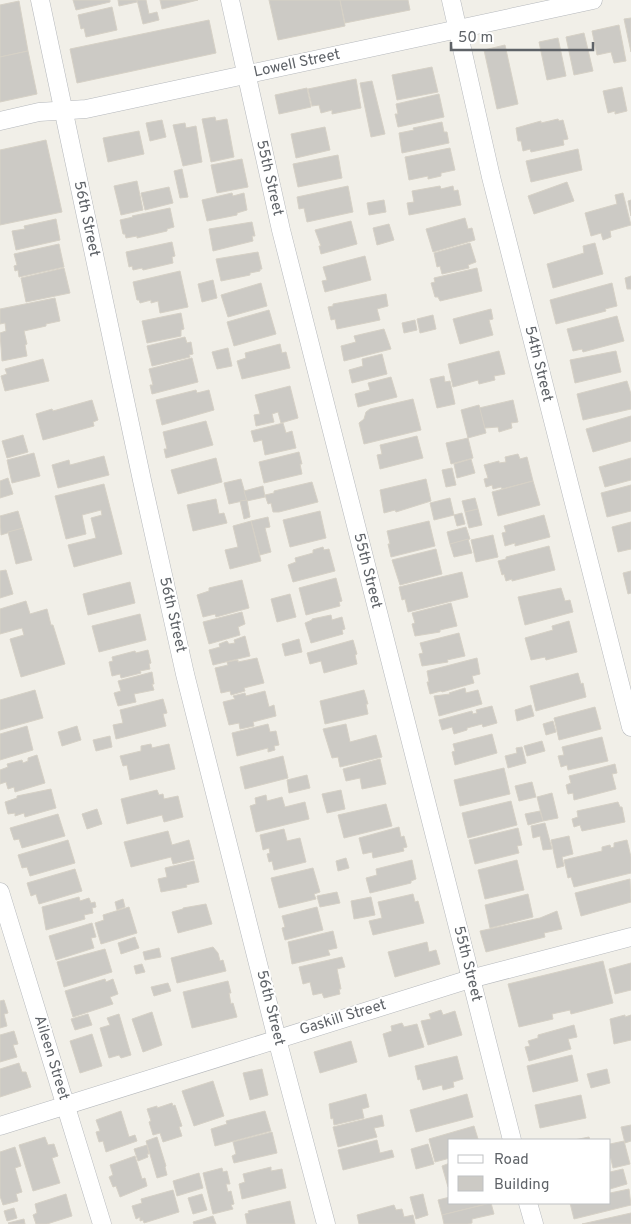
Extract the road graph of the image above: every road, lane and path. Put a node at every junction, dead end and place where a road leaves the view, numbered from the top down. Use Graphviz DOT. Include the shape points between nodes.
graph roads {
  1 [pos="40,0"];
  2 [pos="230,0"];
  3 [pos="451,0"];
  4 [pos="593,0"];
  5 [pos="457,29"];
  6 [pos="246,76"];
  7 [pos="63,111"];
  8 [pos="0,121"];
  9 [pos="631,727"];
  10 [pos="0,892"];
  11 [pos="631,937"];
  12 [pos="470,979"];
  13 [pos="277,1038"];
  14 [pos="65,1105"];
  15 [pos="0,1126"];
  16 [pos="512,1139"];
  17 [pos="528,1204"];
  18 [pos="102,1224"];
  19 [pos="326,1224"];
  20 [pos="534,1224"];
  1 -- 7 [label="street, 56th Street"];
  2 -- 6 [label="street, 55th Street"];
  3 -- 5 [label="street, 54th Street"];
  4 -- 5 [label="street, Lowell Street"];
  5 -- 6 [label="street, Lowell Street"];
  5 -- 9 [label="street, 54th Street" via="491,177"];
  6 -- 7 [label="street, Lowell Street" via="86,110"];
  6 -- 12 [label="street, 55th Street" via="283,239"];
  7 -- 8 [label="street, Lowell Street" via="39,112"];
  7 -- 13 [label="street, 56th Street" via="185,674"];
  10 -- 14 [label="street, Aileen Street"];
  11 -- 12 [label="street, Gaskill Street"];
  12 -- 13 [label="street, Gaskill Street"];
  12 -- 16 [label="street, 55th Street"];
  13 -- 14 [label="street, Gaskill Street"];
  13 -- 19 [label="street, 56th Street"];
  14 -- 15 [label="street, Gaskill Street"];
  14 -- 18 [label="street, Aileen Street"];
  17 -- 20 [label="street"];
}
